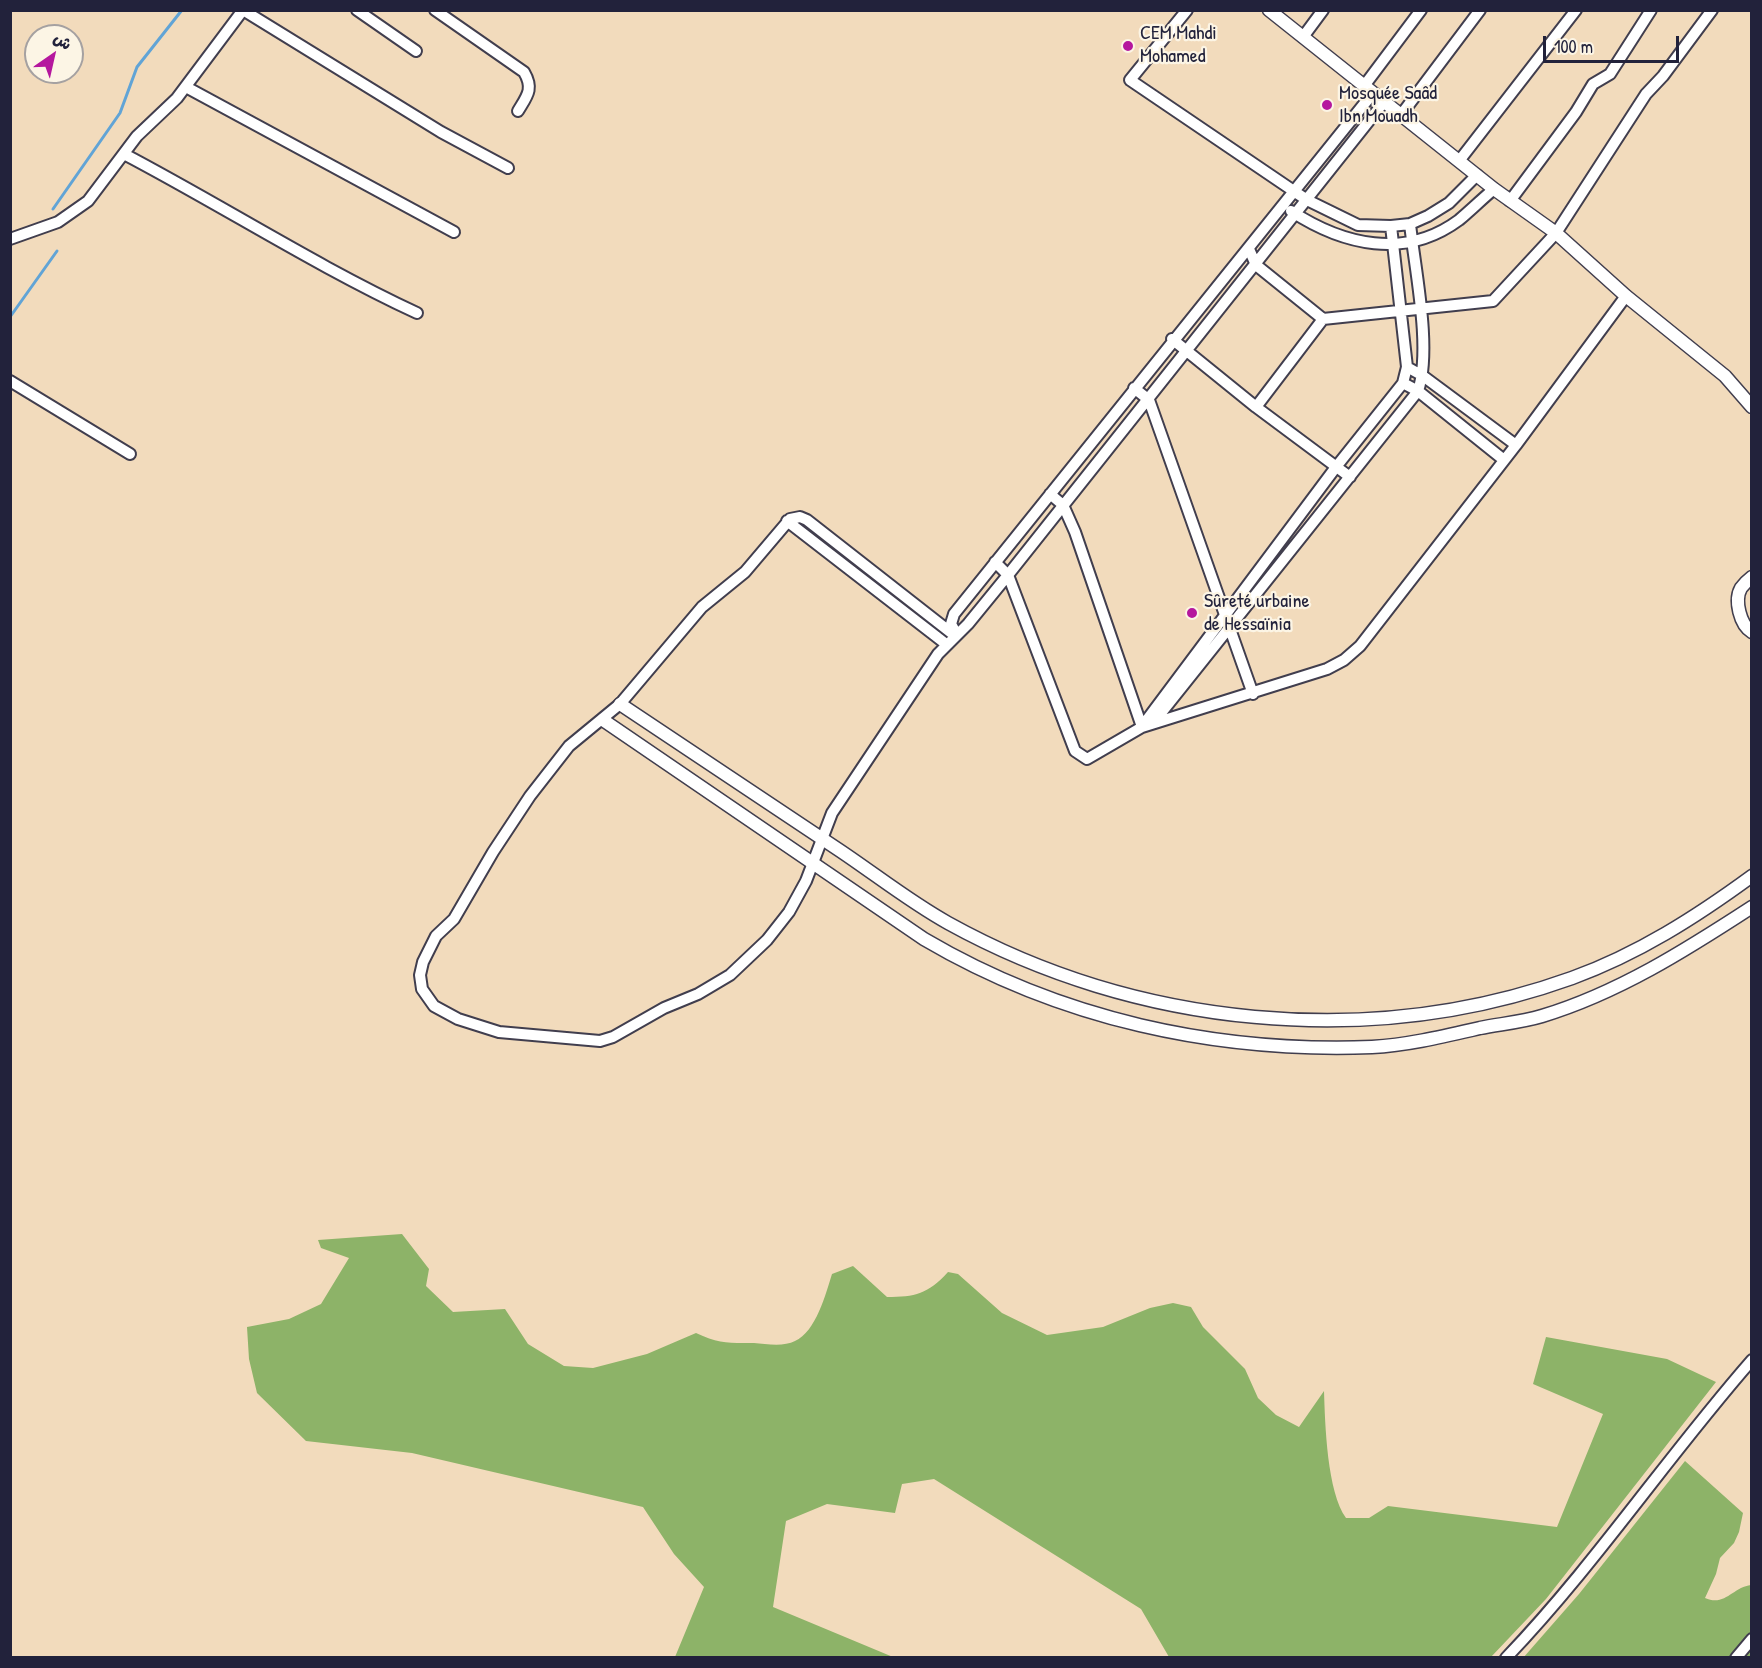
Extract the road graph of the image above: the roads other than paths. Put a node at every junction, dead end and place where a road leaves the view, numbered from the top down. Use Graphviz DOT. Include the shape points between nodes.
graph roads {
  1 [pos="243,10"];
  2 [pos="357,10"];
  3 [pos="435,10"];
  4 [pos="1187,10"];
  5 [pos="1269,10"];
  6 [pos="1323,10"];
  7 [pos="1421,10"];
  8 [pos="1480,10"];
  9 [pos="1576,10"];
  10 [pos="1650,10"];
  11 [pos="1712,10"];
  12 [pos="1303,37"];
  13 [pos="416,51"];
  14 [pos="186,87"];
  15 [pos="1369,89"];
  16 [pos="1384,102"];
  17 [pos="518,111"];
  18 [pos="1401,115"];
  19 [pos="124,154"];
  20 [pos="1459,161"];
  21 [pos="508,168"];
  22 [pos="1477,175"];
  23 [pos="1494,189"];
  24 [pos="1294,192"];
  25 [pos="1307,200"];
  26 [pos="1510,201"];
  27 [pos="1283,206"];
  28 [pos="1296,215"];
  29 [pos="1410,224"];
  30 [pos="1391,226"];
  31 [pos="454,231"];
  32 [pos="1556,233"];
  33 [pos="10,239"];
  34 [pos="1412,243"];
  35 [pos="1393,245"];
  36 [pos="1249,249"];
  37 [pos="1256,265"];
  38 [pos="1626,296"];
  39 [pos="1420,310"];
  40 [pos="1400,312"];
  41 [pos="417,313"];
  42 [pos="1323,319"];
  43 [pos="1172,339"];
  44 [pos="1187,352"];
  45 [pos="1407,367"];
  46 [pos="1423,376"];
  47 [pos="10,381"];
  48 [pos="1403,383"];
  49 [pos="1134,388"];
  50 [pos="1418,391"];
  51 [pos="1149,400"];
  52 [pos="1256,406"];
  53 [pos="1752,408"];
  54 [pos="1516,445"];
  55 [pos="130,454"];
  56 [pos="1504,460"];
  57 [pos="1335,466"];
  58 [pos="1350,477"];
  59 [pos="1050,494"];
  60 [pos="1063,506"];
  61 [pos="787,521"];
  62 [pos="995,562"];
  63 [pos="1008,575"];
  64 [pos="1752,577"];
  65 [pos="883,579"];
  66 [pos="875,589"];
  67 [pos="1226,614"];
  68 [pos="1230,628"];
  69 [pos="1752,632"];
  70 [pos="955,634"];
  71 [pos="946,644"];
  72 [pos="1253,694"];
  73 [pos="620,704"];
  74 [pos="603,720"];
  75 [pos="1149,722"];
  76 [pos="820,838"];
  77 [pos="812,863"];
  78 [pos="1752,876"];
  79 [pos="1752,907"];
  80 [pos="1752,1360"];
  81 [pos="1752,1639"];
  82 [pos="1506,1658"];
  83 [pos="1736,1658"];
  1 -- 14 [label="street"];
  1 -- 21 [label="street" via="441,132"];
  2 -- 13 [label="street"];
  3 -- 17 [label="street" via="524,72 531,91"];
  4 -- 24 [label="street" via="1130,80"];
  5 -- 12 [label="street"];
  6 -- 12 [label="street"];
  7 -- 15 [label="street"];
  8 -- 18 [label="street"];
  9 -- 20 [label="street"];
  10 -- 26 [label="street" via="1610,75 1593,84"];
  11 -- 32 [label="street" via="1646,94"];
  12 -- 15 [label="street"];
  14 -- 19 [label="street"];
  14 -- 31 [label="street"];
  15 -- 16 [label="street"];
  15 -- 24 [label="street"];
  16 -- 18 [label="street"];
  16 -- 25 [label="street"];
  18 -- 20 [label="street"];
  19 -- 33 [label="street" via="100,188 74,213"];
  19 -- 41 [label="street" via="312,260"];
  20 -- 22 [label="street"];
  22 -- 23 [label="street"];
  22 -- 29 [label="street" via="1449,203"];
  23 -- 26 [label="street"];
  23 -- 34 [label="street" via="1458,220"];
  24 -- 25 [label="street"];
  24 -- 27 [label="street"];
  25 -- 28 [label="street"];
  25 -- 30 [label="street" via="1358,225"];
  26 -- 32 [label="street"];
  27 -- 28 [label="street"];
  27 -- 36 [label="street"];
  28 -- 35 [label="street" via="1354,241"];
  28 -- 37 [label="street"];
  29 -- 30 [label="street"];
  29 -- 34 [label="street"];
  30 -- 35 [label="street"];
  32 -- 38 [label="street"];
  32 -- 39 [label="street" via="1493,301"];
  34 -- 35 [label="street"];
  34 -- 39 [label="street"];
  35 -- 40 [label="street"];
  36 -- 37 [label="street"];
  36 -- 43 [label="street"];
  37 -- 42 [label="street"];
  37 -- 44 [label="street"];
  38 -- 53 [label="street" via="1725,376"];
  38 -- 54 [label="street"];
  39 -- 40 [label="street"];
  39 -- 46 [label="street"];
  40 -- 42 [label="street"];
  40 -- 45 [label="street"];
  42 -- 52 [label="street"];
  43 -- 44 [label="street"];
  43 -- 49 [label="street"];
  44 -- 51 [label="street"];
  44 -- 52 [label="street"];
  45 -- 46 [label="street"];
  45 -- 48 [label="street"];
  46 -- 50 [label="street"];
  46 -- 54 [label="street"];
  47 -- 55 [label="street"];
  48 -- 50 [label="street"];
  48 -- 57 [label="street"];
  49 -- 51 [label="street"];
  49 -- 59 [label="street"];
  50 -- 56 [label="street"];
  50 -- 58 [label="street"];
  51 -- 60 [label="street"];
  51 -- 67 [label="street"];
  52 -- 57 [label="street"];
  54 -- 56 [label="street"];
  56 -- 72 [label="street" via="1344,660"];
  57 -- 58 [label="street"];
  57 -- 67 [label="street"];
  58 -- 68 [label="street"];
  59 -- 60 [label="street"];
  59 -- 62 [label="street"];
  60 -- 63 [label="street"];
  60 -- 75 [label="street"];
  61 -- 65 [label="street" via="804,518"];
  61 -- 66 [label="street"];
  61 -- 73 [label="street" via="745,572 702,607"];
  62 -- 63 [label="street"];
  62 -- 70 [label="street" via="952,617"];
  63 -- 70 [label="street"];
  63 -- 75 [label="street" via="1075,752 1087,759"];
  64 -- 69 [label="street" via="1740,589 1739,610"];
  65 -- 66 [label="street"];
  65 -- 70 [label="street"];
  66 -- 71 [label="street"];
  67 -- 68 [label="street"];
  67 -- 75 [label="street"];
  68 -- 72 [label="street"];
  68 -- 75 [label="street"];
  70 -- 71 [label="street"];
  71 -- 76 [label="street" via="838,804"];
  72 -- 75 [label="street"];
  73 -- 74 [label="street"];
  73 -- 76 [label="street"];
  74 -- 77 [label="street"];
  74 -- 77 [label="street" via="575,741 551,769 493,852 454,919 436,936 420,975 422,989 434,1006 458,1019 499,1032 588,1042 607,1040 655,1012 717,985 743,964 789,912"];
  76 -- 77 [label="street"];
  76 -- 78 [label="street" via="947,922 1076,982 1148,1001 1277,1020 1351,1020 1432,1013 1506,998 1573,978 1635,951 1699,915"];
  77 -- 79 [label="street" via="960,961 1014,986 1156,1030 1228,1042 1294,1046 1374,1047 1542,1016 1604,992 1677,955"];
  80 -- 82 [label="street" via="1706,1412 1546,1616"];
  81 -- 83 [label="street"];
}
